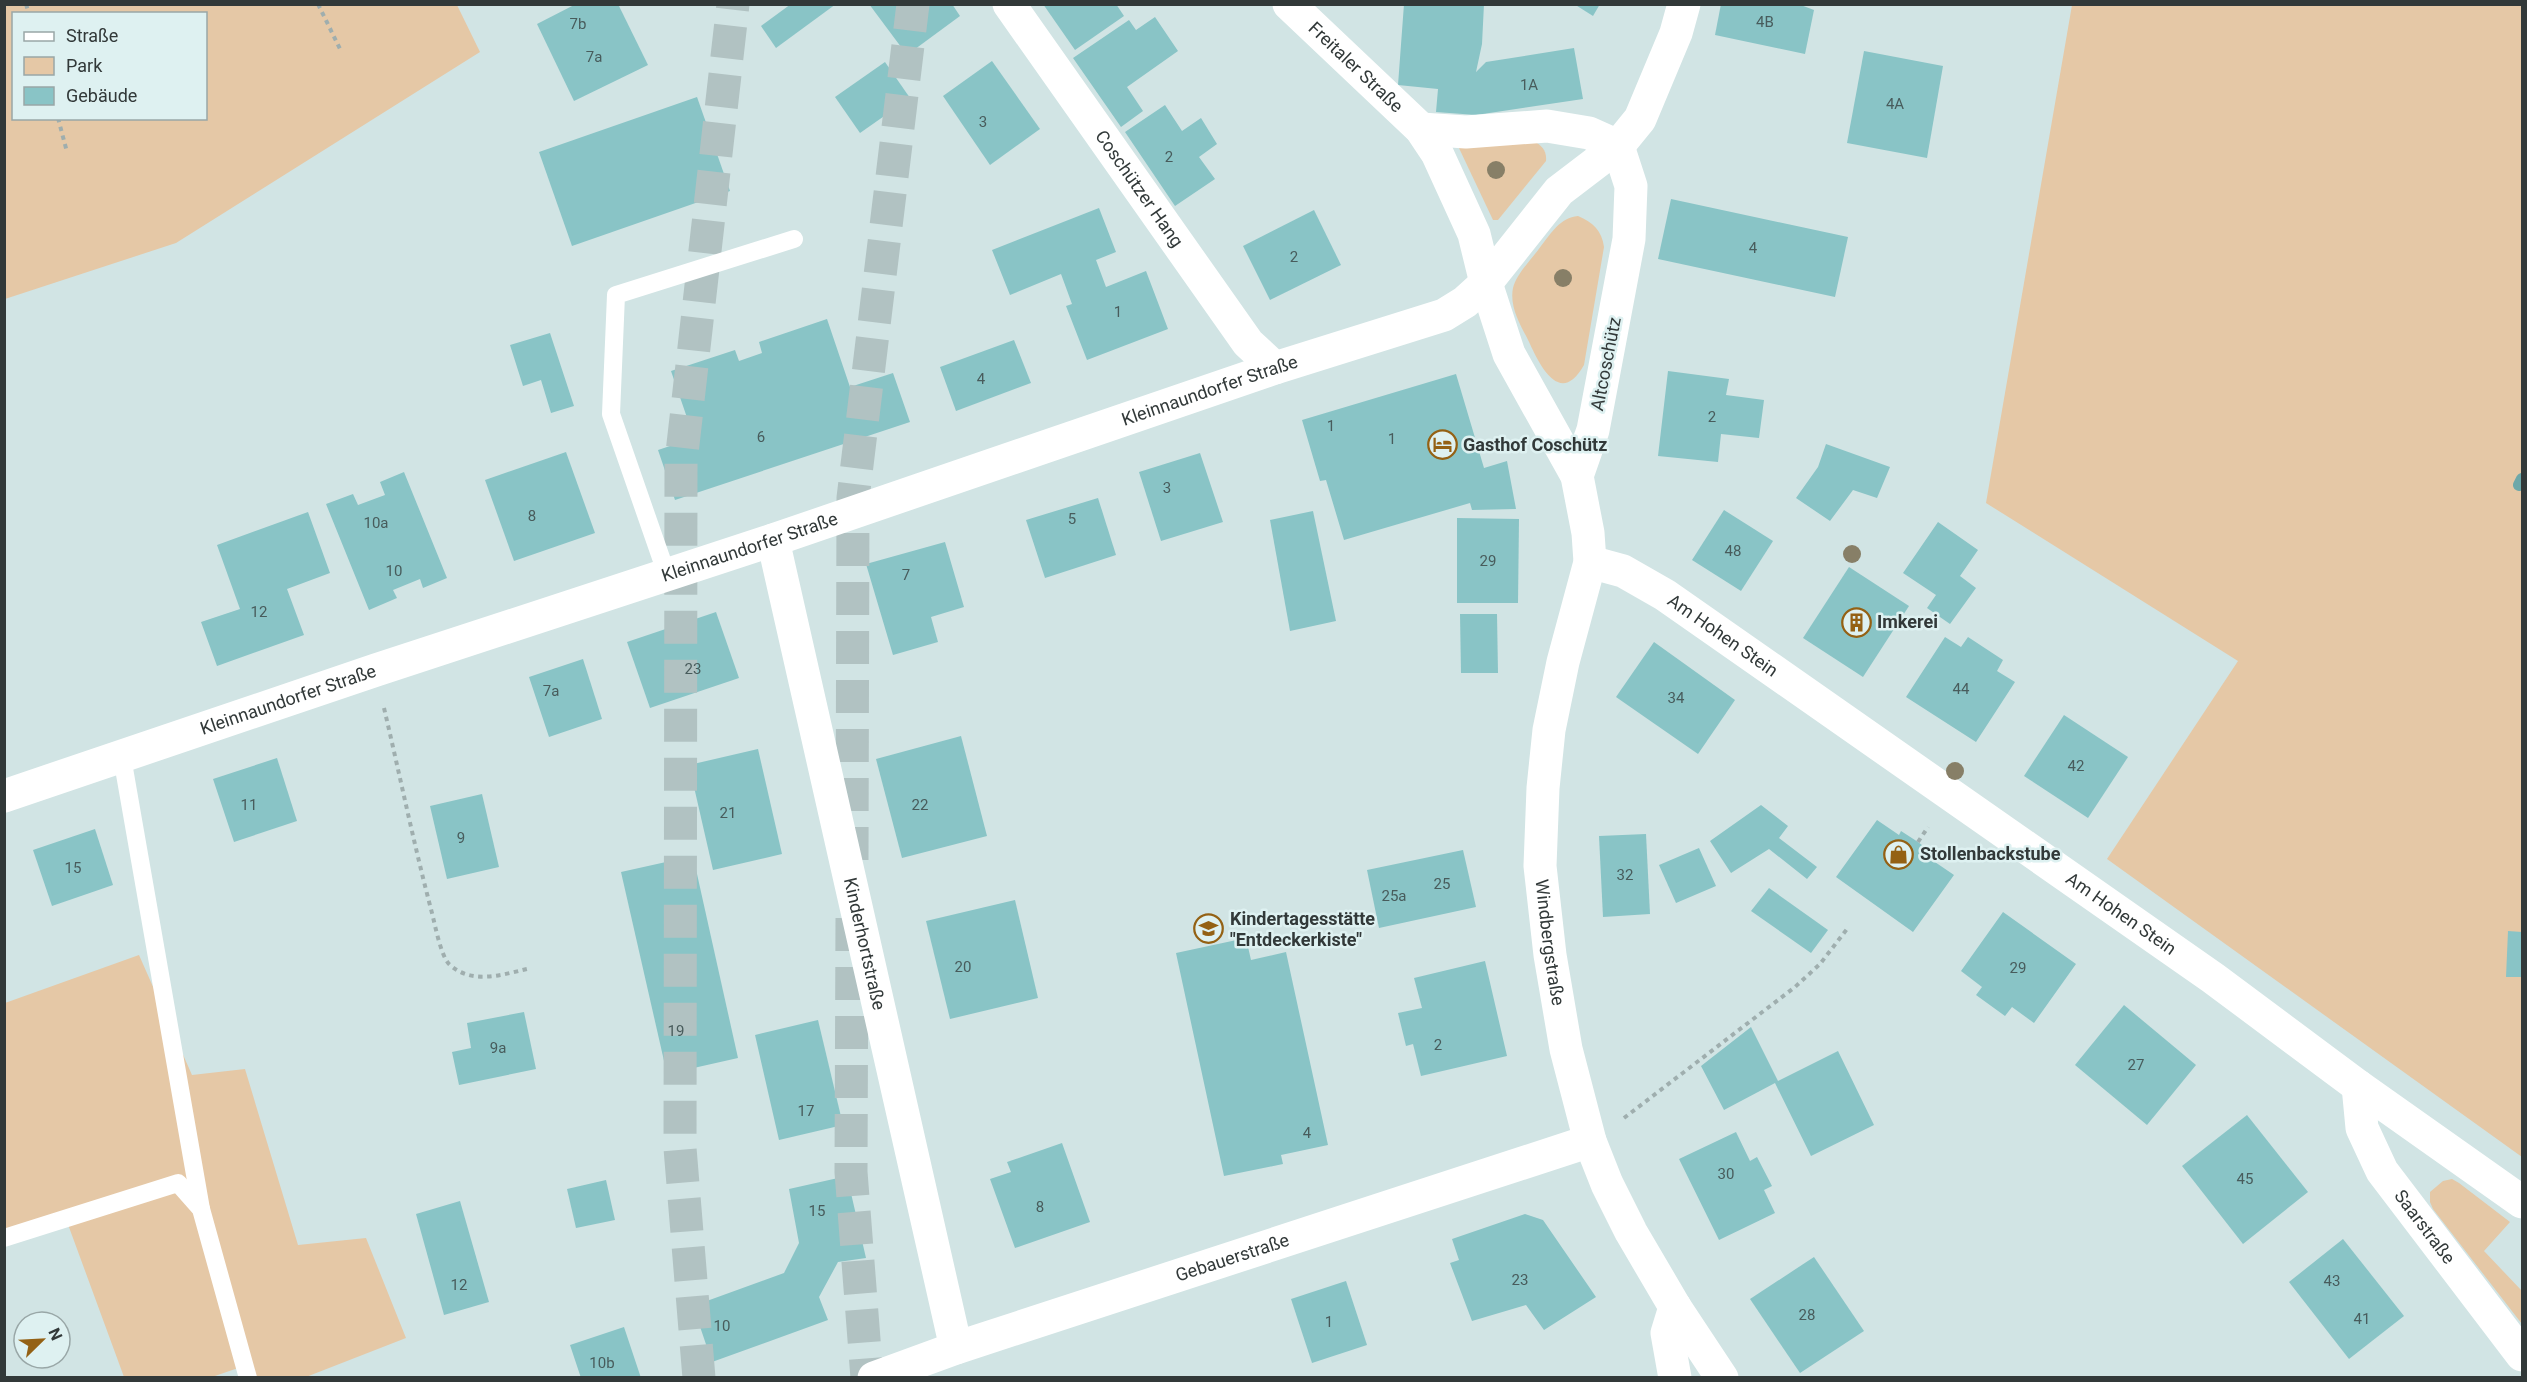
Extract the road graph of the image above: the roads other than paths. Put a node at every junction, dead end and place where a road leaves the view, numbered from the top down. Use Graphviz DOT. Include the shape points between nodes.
graph roads {
  1 [pos="1009,4"];
  2 [pos="1289,4"];
  3 [pos="1684,4"];
  4 [pos="1421,129"];
  5 [pos="1618,146"];
  6 [pos="794,239"];
  7 [pos="1486,283"];
  8 [pos="1275,368"];
  9 [pos="1577,476"];
  10 [pos="773,540"];
  11 [pos="1590,562"];
  12 [pos="668,575"];
  13 [pos="122,757"];
  14 [pos="4,796"];
  15 [pos="2358,1086"];
  16 [pos="1590,1141"];
  17 [pos="2523,1202"];
  18 [pos="201,1209"];
  19 [pos="4,1238"];
  20 [pos="1675,1307"];
  21 [pos="956,1348"];
  22 [pos="2523,1355"];
  23 [pos="248,1377"];
  24 [pos="874,1377"];
  25 [pos="1675,1377"];
  26 [pos="1722,1377"];
  1 -- 8 [label="street, Coschützer Hang" via="1248,344"];
  2 -- 4 [label="street, Freitaler Straße"];
  3 -- 5 [label="street" via="1640,119"];
  4 -- 5 [label="street" via="1466,132 1548,126 1589,133"];
  4 -- 7 [label="street" via="1437,153 1474,234"];
  5 -- 7 [label="street" via="1558,190"];
  5 -- 9 [label="street, Altcoschütz" via="1630,186 1629,239 1593,430"];
  6 -- 12 [label="lane" via="616,295 611,414"];
  7 -- 8 [label="street, Kleinnaundorfer Straße" via="1444,315"];
  7 -- 9 [label="street" via="1509,354"];
  8 -- 10 [label="street, Kleinnaundorfer Straße"];
  9 -- 11 [label="street, Windbergstraße"];
  10 -- 12 [label="street, Kleinnaundorfer Straße"];
  10 -- 21 [label="street, Kinderhortstraße"];
  11 -- 15 [label="street, Am Hohen Stein" via="1623,571 1665,595 2213,978"];
  11 -- 16 [label="street, Windbergstraße" via="1549,730 1540,866 1566,1049"];
  12 -- 13 [label="street, Kleinnaundorfer Straße"];
  13 -- 14 [label="street, Kleinnaundorfer Straße"];
  13 -- 18 [label="lane"];
  15 -- 17 [label="street, Am Hohen Stein"];
  15 -- 22 [label="street, Saarstraße" via="2362,1128 2382,1171"];
  16 -- 20 [label="street, Windbergstraße" via="1631,1232"];
  16 -- 21 [label="street, Gebauerstraße"];
  18 -- 19 [label="lane" via="178,1183"];
  18 -- 23 [label="lane"];
  20 -- 25 [label="street" via="1667,1333"];
  20 -- 26 [label="street, Windbergstraße"];
  21 -- 24 [label="street, Gebauerstraße"];
}
